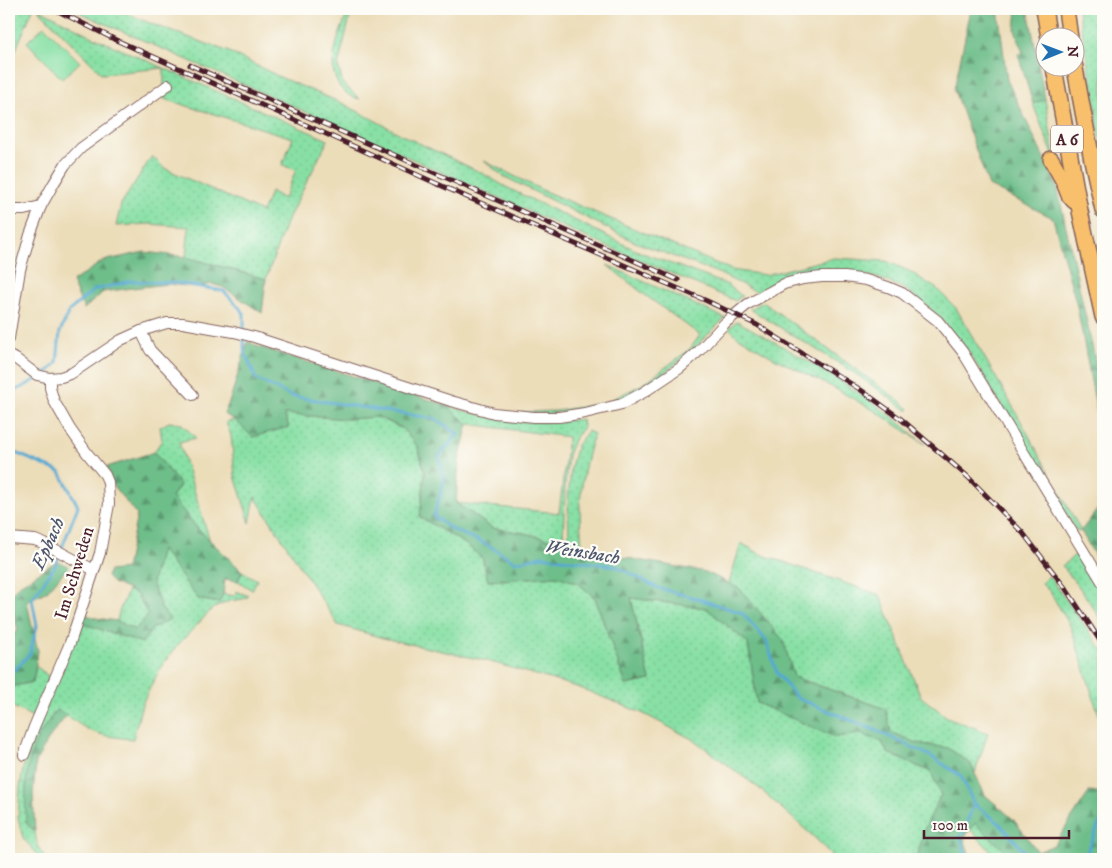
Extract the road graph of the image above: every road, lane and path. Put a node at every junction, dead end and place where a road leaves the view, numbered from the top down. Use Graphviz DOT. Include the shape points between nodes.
graph roads {
  1 [pos="1044,9"];
  2 [pos="1066,9"];
  3 [pos="1047,28"];
  4 [pos="1069,28"];
  5 [pos="1056,78"];
  6 [pos="1077,78"];
  7 [pos="168,86"];
  8 [pos="1051,159"];
  9 [pos="41,206"];
  10 [pos="9,210"];
  11 [pos="1103,210"];
  12 [pos="1080,211"];
  13 [pos="1103,317"];
  14 [pos="141,331"];
  15 [pos="9,338"];
  16 [pos="9,356"];
  17 [pos="50,378"];
  18 [pos="193,394"];
  19 [pos="9,538"];
  20 [pos="94,570"];
  21 [pos="1103,583"];
  22 [pos="24,755"];
  1 -- 3 [label="highway"];
  2 -- 4 [label="highway"];
  5 -- 12 [label="highway, A 6"];
  6 -- 11 [label="highway, A 6"];
  7 -- 9 [label="street" via="81,148 66,165"];
  8 -- 12 [label="highway"];
  9 -- 10 [label="street"];
  9 -- 15 [label="street" via="20,270"];
  12 -- 13 [label="highway, A 6"];
  14 -- 17 [label="street" via="121,340 72,373"];
  14 -- 18 [label="street" via="150,350"];
  14 -- 21 [label="street" via="166,323 183,323 234,332 494,413 559,417 622,404 644,392 680,368 748,304 784,284 822,277 866,280 902,294 938,321 962,351"];
  16 -- 17 [label="street" via="37,375"];
  17 -- 20 [label="street, Im Schweden" via="54,401 70,429 105,475 110,490 100,553"];
  19 -- 20 [label="street" via="35,540"];
  20 -- 22 [label="street, Im Schweden" via="70,642"];
}
